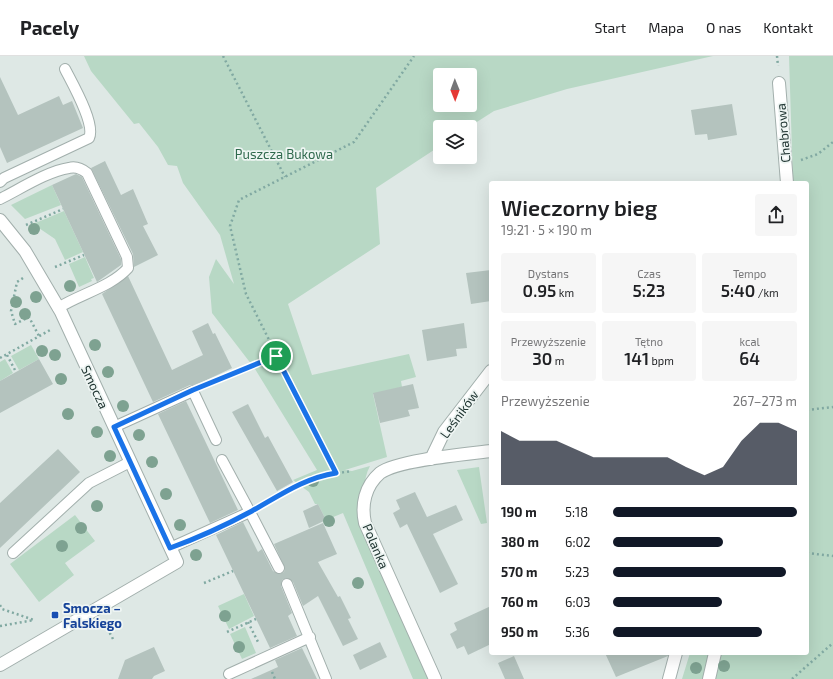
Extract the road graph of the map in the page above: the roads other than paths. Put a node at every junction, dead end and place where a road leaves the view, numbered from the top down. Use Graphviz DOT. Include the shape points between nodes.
graph roads {
  1 [pos="65,69"];
  2 [pos="779,83"];
  3 [pos="787,181"];
  4 [pos="0,182"];
  5 [pos="0,199"];
  6 [pos="0,220"];
  7 [pos="58,308"];
  8 [pos="489,374"];
  9 [pos="114,427"];
  10 [pos="216,440"];
  11 [pos="489,451"];
  12 [pos="431,459"];
  13 [pos="222,460"];
  14 [pos="130,462"];
  15 [pos="250,512"];
  16 [pos="170,548"];
  17 [pos="13,553"];
  18 [pos="279,568"];
  19 [pos="287,584"];
  20 [pos="310,637"];
  21 [pos="675,655"];
  22 [pos="715,655"];
  23 [pos="0,665"];
  24 [pos="230,674"];
  25 [pos="326,679"];
  26 [pos="435,679"];
  27 [pos="669,679"];
  28 [pos="709,679"];
  1 -- 4 [label="lane" via="92,129 89,138"];
  2 -- 3 [label="street, Chabrowa"];
  5 -- 7 [label="lane" via="50,174 69,168 77,167 87,173 127,257 128,268 106,284"];
  6 -- 7 [label="street, Smocza" via="25,251"];
  7 -- 9 [label="street, Smocza"];
  8 -- 12 [label="street, Leśników" via="444,432"];
  9 -- 10 [label="lane" via="193,390"];
  9 -- 14 [label="street, Smocza"];
  11 -- 12 [label="street, Polanka"];
  12 -- 26 [label="street, Polanka" via="400,465 381,473 371,484 364,498 363,512 365,523"];
  13 -- 15 [label="lane"];
  14 -- 16 [label="street, Smocza"];
  14 -- 17 [label="lane" via="89,482"];
  15 -- 16 [label="lane"];
  15 -- 18 [label="lane"];
  16 -- 23 [label="street, Smocza" via="177,562"];
  19 -- 20 [label="lane"];
  20 -- 24 [label="lane"];
  20 -- 25 [label="lane"];
  21 -- 27 [label="street"];
  22 -- 28 [label="street"];
}
